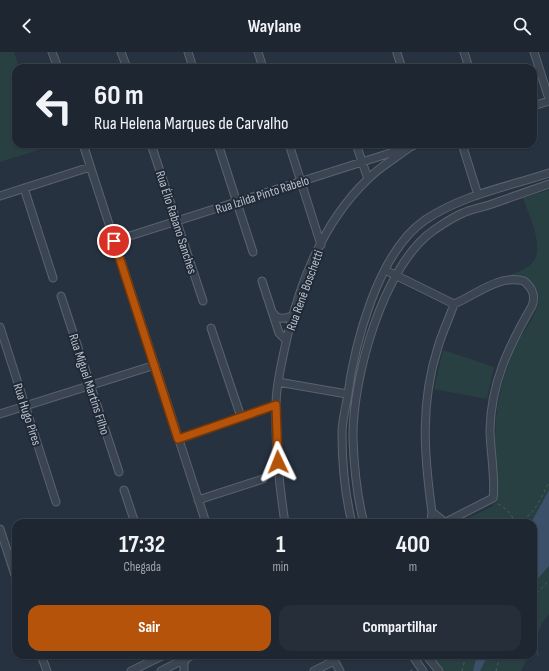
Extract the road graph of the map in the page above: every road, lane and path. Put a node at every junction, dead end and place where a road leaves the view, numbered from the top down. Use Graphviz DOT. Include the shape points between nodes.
graph roads {
  1 [pos="52,52"];
  2 [pos="121,52"];
  3 [pos="188,52"];
  4 [pos="258,52"];
  5 [pos="464,52"];
  6 [pos="534,52"];
  7 [pos="397,53"];
  8 [pos="56,64"];
  9 [pos="125,64"];
  10 [pos="192,64"];
  11 [pos="262,64"];
  12 [pos="401,64"];
  13 [pos="468,64"];
  14 [pos="549,100"];
  15 [pos="537,104"];
  16 [pos="84,148"];
  17 [pos="152,148"];
  18 [pos="219,148"];
  19 [pos="290,148"];
  20 [pos="357,148"];
  21 [pos="405,148"];
  22 [pos="410,148"];
  23 [pos="463,148"];
  24 [pos="362,162"];
  25 [pos="90,166"];
  26 [pos="549,173"];
  27 [pos="368,179"];
  28 [pos="301,182"];
  29 [pos="549,184"];
  30 [pos="24,188"];
  31 [pos="478,195"];
  32 [pos="0,196"];
  33 [pos="236,202"];
  34 [pos="313,217"];
  35 [pos="176,221"];
  36 [pos="331,226"];
  37 [pos="114,241"];
  38 [pos="321,245"];
  39 [pos="252,252"];
  40 [pos="385,270"];
  41 [pos="397,275"];
  42 [pos="54,278"];
  43 [pos="262,281"];
  44 [pos="378,284"];
  45 [pos="389,289"];
  46 [pos="373,295"];
  47 [pos="61,296"];
  48 [pos="203,300"];
  49 [pos="384,300"];
  50 [pos="454,304"];
  51 [pos="272,311"];
  52 [pos="292,316"];
  53 [pos="0,327"];
  54 [pos="211,328"];
  55 [pos="286,340"];
  56 [pos="154,365"];
  57 [pos="278,382"];
  58 [pos="90,386"];
  59 [pos="347,394"];
  60 [pos="276,405"];
  61 [pos="25,406"];
  62 [pos="0,414"];
  63 [pos="241,417"];
  64 [pos="178,439"];
  65 [pos="119,472"];
  66 [pos="263,479"];
  67 [pos="549,483"];
  68 [pos="124,490"];
  69 [pos="198,500"];
  70 [pos="490,500"];
  71 [pos="56,502"];
  72 [pos="432,512"];
  73 [pos="134,519"];
  74 [pos="205,519"];
  75 [pos="283,519"];
  76 [pos="351,519"];
  77 [pos="363,519"];
  78 [pos="431,519"];
  79 [pos="442,519"];
  80 [pos="445,519"];
  81 [pos="514,519"];
  82 [pos="524,519"];
  83 [pos="0,529"];
  84 [pos="12,566"];
  85 [pos="549,580"];
  86 [pos="537,594"];
  87 [pos="42,659"];
  88 [pos="156,659"];
  89 [pos="186,659"];
  90 [pos="331,659"];
  91 [pos="333,659"];
  92 [pos="415,659"];
  93 [pos="429,659"];
  94 [pos="465,659"];
  95 [pos="501,659"];
  96 [pos="137,669"];
  97 [pos="165,670"];
  98 [pos="47,671"];
  99 [pos="131,671"];
  100 [pos="184,671"];
  101 [pos="314,671"];
  102 [pos="340,671"];
  103 [pos="423,671"];
  104 [pos="438,671"];
  105 [pos="462,671"];
  106 [pos="496,671"];
  1 -- 8 [label="street"];
  2 -- 9 [label="street"];
  3 -- 10 [label="street"];
  4 -- 11 [label="street"];
  5 -- 13 [label="street"];
  6 -- 14 [label="street"];
  7 -- 12 [label="street"];
  14 -- 15 [label="street"];
  16 -- 25 [label="street"];
  17 -- 35 [label="street, Rua Élio Rabano Sanches"];
  18 -- 33 [label="street"];
  19 -- 28 [label="street"];
  20 -- 24 [label="street"];
  21 -- 24 [label="street, Rua Izilda Pinto Rabelo"];
  22 -- 27 [label="street, Rua Renê Boschetti"];
  23 -- 31 [label="street"];
  24 -- 27 [label="street"];
  24 -- 28 [label="street, Rua Izilda Pinto Rabelo"];
  25 -- 30 [label="street"];
  25 -- 37 [label="street"];
  26 -- 31 [label="street"];
  27 -- 36 [label="street, Rua Renê Boschetti" via="350,198"];
  28 -- 33 [label="street, Rua Izilda Pinto Rabelo"];
  28 -- 34 [label="street"];
  29 -- 41 [label="street" via="463,212 421,241"];
  30 -- 32 [label="street"];
  30 -- 42 [label="street"];
  31 -- 40 [label="street" via="462,200 424,221 406,240"];
  33 -- 35 [label="street, Rua Izilda Pinto Rabelo"];
  33 -- 39 [label="street"];
  34 -- 36 [label="street" via="321,227"];
  34 -- 38 [label="street"];
  35 -- 37 [label="street, Rua Izilda Pinto Rabelo"];
  35 -- 48 [label="street, Rua Élio Rabano Sanches"];
  36 -- 38 [label="street, Rua Renê Boschetti"];
  37 -- 56 [label="street"];
  38 -- 52 [label="street, Rua Renê Boschetti"];
  40 -- 41 [label="street"];
  40 -- 44 [label="street"];
  41 -- 45 [label="street"];
  41 -- 50 [label="street"];
  43 -- 51 [label="street"];
  44 -- 45 [label="street"];
  44 -- 46 [label="street"];
  45 -- 49 [label="street"];
  46 -- 49 [label="street"];
  46 -- 59 [label="street" via="351,366"];
  47 -- 58 [label="street, Rua Miguel Martins Filho"];
  49 -- 77 [label="street" via="370,336 359,382 353,438"];
  50 -- 70 [label="street" via="507,279 524,281 534,296 532,306 502,363 495,390 490,429 494,494"];
  50 -- 72 [label="street" via="438,347 428,386 424,433"];
  51 -- 52 [label="street" via="276,317 282,319"];
  51 -- 55 [label="street" via="279,333"];
  52 -- 55 [label="street, Rua Renê Boschetti"];
  53 -- 61 [label="street, Rua Hugo Pires"];
  54 -- 63 [label="street"];
  55 -- 57 [label="street, Rua Renê Boschetti"];
  56 -- 58 [label="street"];
  56 -- 64 [label="street"];
  57 -- 59 [label="street"];
  57 -- 60 [label="street, Rua Renê Boschetti"];
  58 -- 61 [label="street"];
  58 -- 65 [label="street, Rua Miguel Martins Filho"];
  59 -- 76 [label="street" via="342,432"];
  60 -- 63 [label="street"];
  60 -- 75 [label="street, Rua Renê Boschetti" via="278,477"];
  61 -- 62 [label="street"];
  61 -- 71 [label="street, Rua Hugo Pires"];
  63 -- 64 [label="street"];
  64 -- 69 [label="street"];
  66 -- 69 [label="street"];
  67 -- 82 [label="path" via="531,515"];
  68 -- 73 [label="street"];
  69 -- 74 [label="street"];
  70 -- 80 [label="street"];
  70 -- 81 [label="path" via="504,508"];
  72 -- 78 [label="street"];
  72 -- 79 [label="street"];
  83 -- 84 [label="street"];
  85 -- 86 [label="path"];
  87 -- 98 [label="street"];
  88 -- 96 [label="street"];
  89 -- 97 [label="street"];
  89 -- 100 [label="street"];
  90 -- 101 [label="street"];
  91 -- 102 [label="street"];
  92 -- 103 [label="street"];
  93 -- 104 [label="street"];
  94 -- 105 [label="path"];
  95 -- 106 [label="path"];
  96 -- 99 [label="street"];
}
